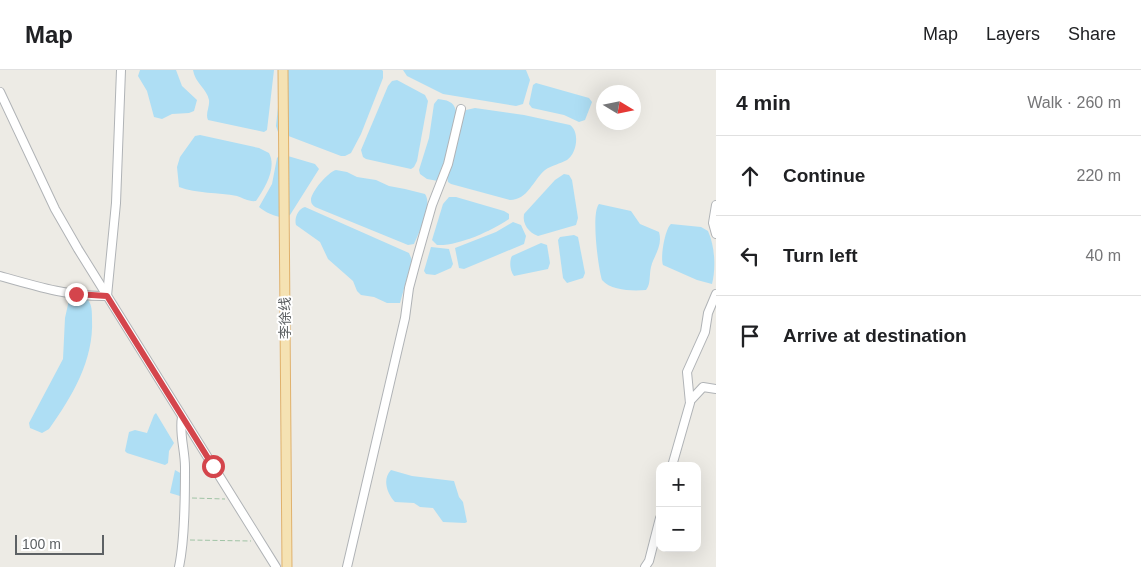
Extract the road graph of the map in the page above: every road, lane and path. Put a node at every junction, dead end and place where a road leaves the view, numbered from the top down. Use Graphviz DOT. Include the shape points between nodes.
graph roads {
  1 [pos="120,70"];
  2 [pos="283,70"];
  3 [pos="0,92"];
  4 [pos="461,109"];
  5 [pos="716,205"];
  6 [pos="716,234"];
  7 [pos="0,276"];
  8 [pos="107,296"];
  9 [pos="716,298"];
  10 [pos="716,389"];
  11 [pos="690,401"];
  12 [pos="182,416"];
  13 [pos="673,462"];
  14 [pos="184,498"];
  15 [pos="233,499"];
  16 [pos="656,532"];
  17 [pos="182,540"];
  18 [pos="259,541"];
  19 [pos="179,567"];
  20 [pos="276,567"];
  21 [pos="286,567"];
  22 [pos="347,567"];
  23 [pos="645,567"];
  1 -- 8 [label="street" via="117,187"];
  2 -- 21 [label="main road, 李徐线"];
  3 -- 8 [label="street" via="55,209"];
  4 -- 22 [label="street" via="448,164 432,205 409,288 405,318"];
  5 -- 6 [label="street" via="713,223"];
  7 -- 8 [label="street" via="58,291"];
  8 -- 12 [label="street"];
  9 -- 11 [label="street" via="687,372"];
  10 -- 11 [label="street" via="703,387"];
  11 -- 13 [label="street"];
  12 -- 14 [label="street"];
  12 -- 15 [label="street"];
  14 -- 15 [label="path"];
  14 -- 17 [label="street"];
  15 -- 18 [label="street"];
  16 -- 23 [label="street"];
  17 -- 18 [label="path"];
  17 -- 19 [label="street"];
  18 -- 20 [label="street"];
}
